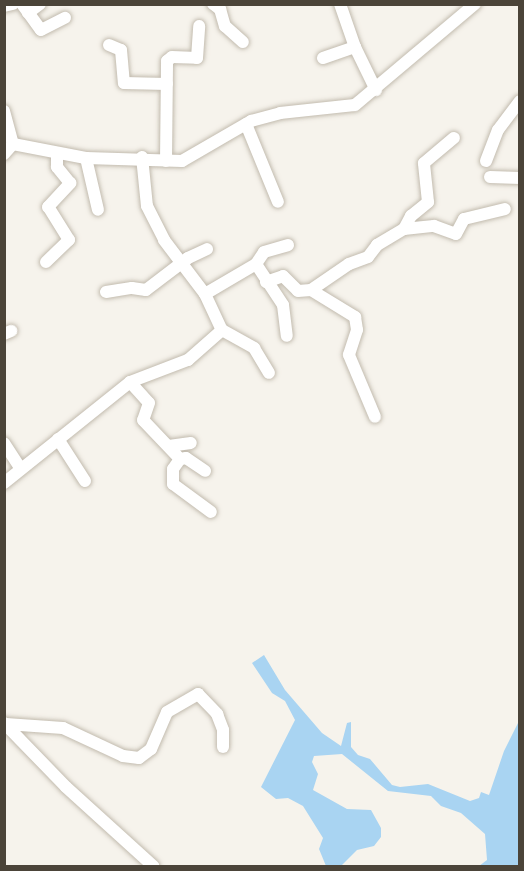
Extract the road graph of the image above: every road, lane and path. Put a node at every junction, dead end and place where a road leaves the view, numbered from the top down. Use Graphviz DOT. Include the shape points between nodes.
graph roads {
  1 [pos="13,4"];
  2 [pos="40,4"];
  3 [pos="213,4"];
  4 [pos="340,4"];
  5 [pos="475,4"];
  6 [pos="4,6"];
  7 [pos="25,9"];
  8 [pos="65,18"];
  9 [pos="199,26"];
  10 [pos="243,42"];
  11 [pos="109,45"];
  12 [pos="355,47"];
  13 [pos="322,57"];
  14 [pos="167,84"];
  15 [pos="376,90"];
  16 [pos="519,101"];
  17 [pos="4,111"];
  18 [pos="246,124"];
  19 [pos="454,138"];
  20 [pos="9,149"];
  21 [pos="57,153"];
  22 [pos="142,157"];
  23 [pos="86,158"];
  24 [pos="166,160"];
  25 [pos="486,161"];
  26 [pos="490,177"];
  27 [pos="519,178"];
  28 [pos="278,202"];
  29 [pos="505,209"];
  30 [pos="98,210"];
  31 [pos="404,229"];
  32 [pos="288,245"];
  33 [pos="207,249"];
  34 [pos="46,262"];
  35 [pos="180,263"];
  36 [pos="256,264"];
  37 [pos="266,282"];
  38 [pos="311,290"];
  39 [pos="106,292"];
  40 [pos="205,294"];
  41 [pos="222,330"];
  42 [pos="287,336"];
  43 [pos="268,373"];
  44 [pos="130,382"];
  45 [pos="375,417"];
  46 [pos="58,439"];
  47 [pos="4,443"];
  48 [pos="191,443"];
  49 [pos="169,446"];
  50 [pos="180,459"];
  51 [pos="21,469"];
  52 [pos="205,471"];
  53 [pos="84,482"];
  54 [pos="4,483"];
  55 [pos="211,512"];
  56 [pos="5,724"];
  57 [pos="223,747"];
  58 [pos="153,867"];
  1 -- 6 [label="street"];
  2 -- 7 [label="street"];
  3 -- 10 [label="street" via="220,9 225,26"];
  4 -- 12 [label="street"];
  5 -- 15 [label="street"];
  7 -- 8 [label="street" via="41,30"];
  9 -- 14 [label="street" via="199,55 169,57"];
  11 -- 14 [label="street" via="121,50 124,83"];
  12 -- 13 [label="street"];
  12 -- 15 [label="street"];
  14 -- 24 [label="street"];
  15 -- 18 [label="street" via="347,108 280,113"];
  16 -- 25 [label="street" via="498,130"];
  17 -- 20 [label="street"];
  18 -- 24 [label="street" via="182,161"];
  18 -- 28 [label="street"];
  19 -- 31 [label="street" via="424,163 428,202 411,216"];
  20 -- 21 [label="street"];
  21 -- 23 [label="street"];
  21 -- 34 [label="street" via="57,167 70,183 48,207 69,240"];
  22 -- 23 [label="street"];
  22 -- 24 [label="street"];
  22 -- 35 [label="street" via="143,186 152,220"];
  23 -- 30 [label="street"];
  26 -- 27 [label="street"];
  29 -- 31 [label="street" via="464,219 456,234 434,226"];
  31 -- 38 [label="street" via="377,245 368,257 349,264"];
  32 -- 36 [label="street" via="264,252"];
  33 -- 35 [label="street"];
  35 -- 39 [label="street" via="146,290"];
  35 -- 40 [label="street"];
  36 -- 37 [label="street"];
  36 -- 40 [label="street"];
  37 -- 38 [label="street" via="283,276 298,291"];
  37 -- 42 [label="street" via="283,305"];
  38 -- 45 [label="street" via="355,317 357,330 349,355"];
  40 -- 41 [label="street"];
  41 -- 43 [label="street" via="254,348"];
  41 -- 44 [label="street" via="188,360"];
  44 -- 46 [label="street"];
  44 -- 49 [label="street" via="148,403 142,420"];
  46 -- 51 [label="street"];
  46 -- 53 [label="street"];
  47 -- 51 [label="street"];
  48 -- 49 [label="street"];
  49 -- 50 [label="street"];
  50 -- 52 [label="street"];
  50 -- 55 [label="street" via="173,469 173,484"];
  51 -- 54 [label="street"];
  56 -- 57 [label="street" via="63,728 123,756 139,758 151,749 167,712 198,694 217,714 223,730"];
  56 -- 58 [label="street"];
}
